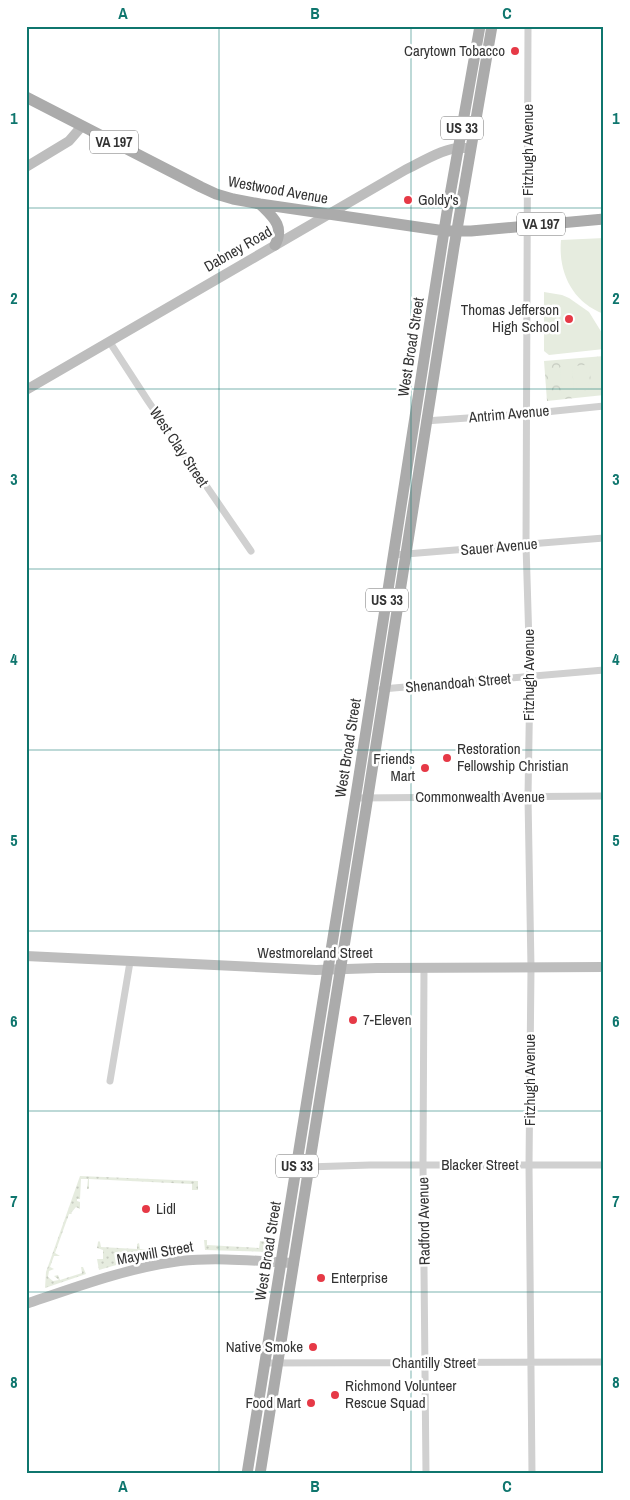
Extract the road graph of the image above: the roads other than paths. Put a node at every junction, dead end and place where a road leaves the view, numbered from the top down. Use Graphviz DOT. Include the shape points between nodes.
graph roads {
  1 [pos="480,26"];
  2 [pos="492,26"];
  3 [pos="528,26"];
  4 [pos="26,97"];
  5 [pos="82,126"];
  6 [pos="465,148"];
  7 [pos="26,167"];
  8 [pos="260,204"];
  9 [pos="329,214"];
  10 [pos="604,219"];
  11 [pos="528,226"];
  12 [pos="445,231"];
  13 [pos="457,231"];
  14 [pos="275,245"];
  15 [pos="109,341"];
  16 [pos="26,390"];
  17 [pos="604,406"];
  18 [pos="526,414"];
  19 [pos="427,421"];
  20 [pos="415,422"];
  21 [pos="604,538"];
  22 [pos="526,545"];
  23 [pos="251,551"];
  24 [pos="406,554"];
  25 [pos="394,555"];
  26 [pos="604,670"];
  27 [pos="530,676"];
  28 [pos="385,689"];
  29 [pos="373,690"];
  30 [pos="604,796"];
  31 [pos="528,797"];
  32 [pos="356,798"];
  33 [pos="368,798"];
  34 [pos="26,956"];
  35 [pos="130,962"];
  36 [pos="604,967"];
  37 [pos="424,968"];
  38 [pos="531,968"];
  39 [pos="341,969"];
  40 [pos="328,970"];
  41 [pos="110,1081"];
  42 [pos="423,1165"];
  43 [pos="529,1165"];
  44 [pos="604,1165"];
  45 [pos="297,1167"];
  46 [pos="310,1167"];
  47 [pos="281,1263"];
  48 [pos="294,1264"];
  49 [pos="26,1304"];
  50 [pos="604,1362"];
  51 [pos="265,1363"];
  52 [pos="278,1363"];
  53 [pos="425,1363"];
  54 [pos="532,1363"];
  55 [pos="247,1474"];
  56 [pos="260,1474"];
  57 [pos="426,1474"];
  58 [pos="532,1474"];
  1 -- 6 [label="main road, West Broad Street / US 33"];
  2 -- 6 [label="main road, West Broad Street / US 33"];
  3 -- 11 [label="street, Fitzhugh Avenue"];
  4 -- 5 [label="main road, Westwood Avenue / VA 197"];
  5 -- 7 [label="street" via="69,141"];
  5 -- 8 [label="main road, Westwood Avenue / VA 197" via="209,191"];
  6 -- 9 [label="street, Dabney Road" via="443,152 405,170"];
  6 -- 12 [label="main road, West Broad Street / US 33"];
  6 -- 13 [label="main road, West Broad Street / US 33"];
  8 -- 9 [label="main road, Westwood Avenue / VA 197"];
  8 -- 14 [label="main road" via="277,225 279,238"];
  9 -- 12 [label="main road, Westwood Avenue / VA 197"];
  9 -- 14 [label="street, Dabney Road"];
  10 -- 11 [label="main road, VA 197"];
  11 -- 13 [label="main road, VA 197"];
  11 -- 18 [label="street, Fitzhugh Avenue"];
  12 -- 13 [label="main road, Westwood Avenue / VA 197"];
  12 -- 20 [label="main road, West Broad Street / US 33"];
  13 -- 19 [label="main road, West Broad Street / US 33"];
  14 -- 15 [label="street, Dabney Road"];
  15 -- 16 [label="street, Dabney Road"];
  15 -- 23 [label="street, West Clay Street"];
  17 -- 18 [label="street, Antrim Avenue"];
  18 -- 19 [label="street, Antrim Avenue"];
  18 -- 22 [label="street, Fitzhugh Avenue"];
  19 -- 20 [label="street, Antrim Avenue"];
  19 -- 24 [label="main road, West Broad Street / US 33"];
  20 -- 25 [label="main road, West Broad Street / US 33"];
  21 -- 22 [label="street, Sauer Avenue"];
  22 -- 24 [label="street, Sauer Avenue"];
  22 -- 27 [label="street, Fitzhugh Avenue"];
  24 -- 25 [label="street, Sauer Avenue"];
  24 -- 28 [label="main road, West Broad Street / US 33"];
  25 -- 29 [label="main road, West Broad Street / US 33"];
  26 -- 27 [label="street, Shenandoah Street"];
  27 -- 28 [label="street, Shenandoah Street"];
  27 -- 31 [label="street, Fitzhugh Avenue"];
  28 -- 29 [label="street, Shenandoah Street"];
  28 -- 33 [label="main road, West Broad Street / US 33"];
  29 -- 32 [label="main road, West Broad Street / US 33"];
  30 -- 31 [label="street, Commonwealth Avenue"];
  31 -- 33 [label="street, Commonwealth Avenue"];
  31 -- 38 [label="street, Fitzhugh Avenue"];
  32 -- 33 [label="street, Commonwealth Avenue"];
  32 -- 40 [label="main road, West Broad Street / US 33"];
  33 -- 39 [label="main road, West Broad Street / US 33"];
  34 -- 35 [label="street, Westmoreland Street"];
  35 -- 40 [label="street, Westmoreland Street"];
  35 -- 41 [label="street"];
  36 -- 38 [label="street, Westmoreland Street"];
  37 -- 38 [label="street, Westmoreland Street"];
  37 -- 39 [label="street, Westmoreland Street"];
  37 -- 42 [label="street, Radford Avenue"];
  38 -- 43 [label="street, Fitzhugh Avenue"];
  39 -- 40 [label="street, Westmoreland Street"];
  39 -- 46 [label="main road, West Broad Street / US 33"];
  40 -- 45 [label="main road, West Broad Street / US 33"];
  42 -- 43 [label="street, Blacker Street"];
  42 -- 46 [label="street, Blacker Street"];
  42 -- 53 [label="street, Radford Avenue"];
  43 -- 44 [label="street, Blacker Street"];
  43 -- 54 [label="street, Fitzhugh Avenue"];
  45 -- 46 [label="street, Blacker Street"];
  45 -- 47 [label="main road, West Broad Street / US 33"];
  46 -- 48 [label="main road, West Broad Street / US 33"];
  47 -- 48 [label="street, Maywill Street"];
  47 -- 49 [label="street, Maywill Street" via="205,1259 158,1265"];
  47 -- 51 [label="main road, West Broad Street / US 33"];
  48 -- 52 [label="main road, West Broad Street / US 33"];
  50 -- 54 [label="street, Chantilly Street"];
  51 -- 52 [label="street, Chantilly Street"];
  51 -- 55 [label="main road, West Broad Street / US 33"];
  52 -- 53 [label="street, Chantilly Street"];
  52 -- 56 [label="main road, West Broad Street / US 33"];
  53 -- 54 [label="street, Chantilly Street"];
  53 -- 57 [label="street, Radford Avenue"];
  54 -- 58 [label="street, Fitzhugh Avenue"];
}
